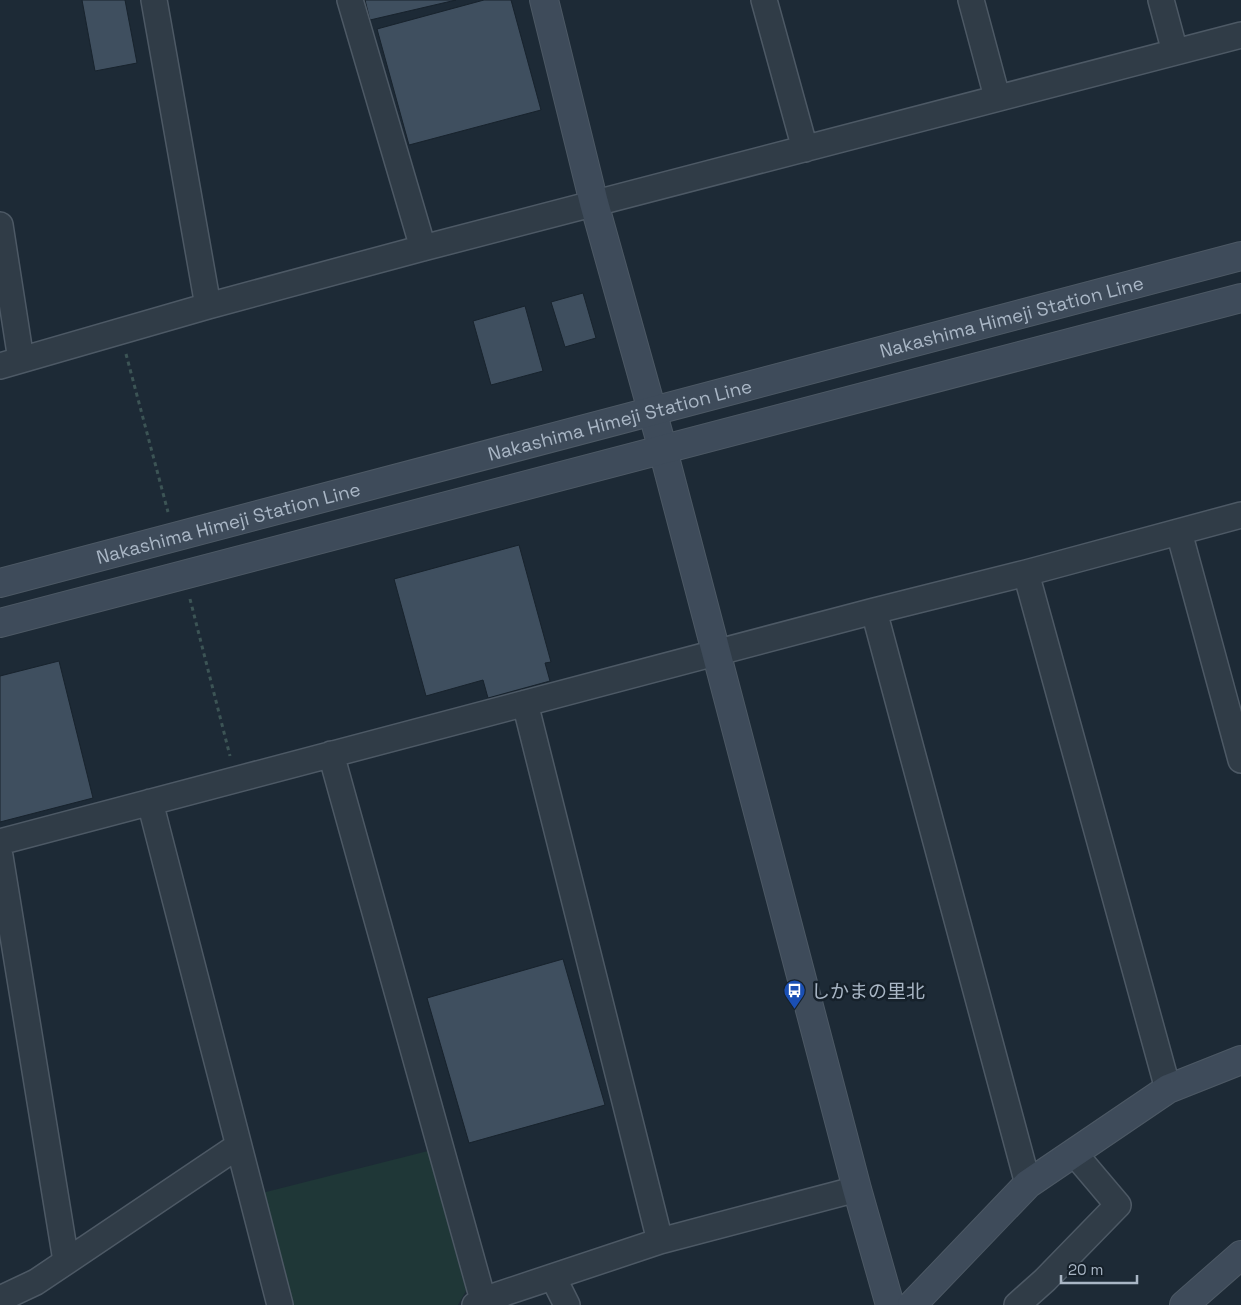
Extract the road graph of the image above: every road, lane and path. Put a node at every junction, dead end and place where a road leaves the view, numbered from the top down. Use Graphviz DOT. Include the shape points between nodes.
graph roads {
  1 [pos="154,0"];
  2 [pos="350,0"];
  3 [pos="544,0"];
  4 [pos="764,0"];
  5 [pos="971,0"];
  6 [pos="1161,0"];
  7 [pos="1241,35"];
  8 [pos="1175,52"];
  9 [pos="997,97"];
  10 [pos="805,149"];
  11 [pos="594,203"];
  12 [pos="0,225"];
  13 [pos="422,248"];
  14 [pos="1241,256"];
  15 [pos="1241,298"];
  16 [pos="208,306"];
  17 [pos="120,332"];
  18 [pos="10,363"];
  19 [pos="651,411"];
  20 [pos="663,450"];
  21 [pos="1241,515"];
  22 [pos="1178,532"];
  23 [pos="175,537"];
  24 [pos="1026,573"];
  25 [pos="184,575"];
  26 [pos="0,583"];
  27 [pos="874,611"];
  28 [pos="0,623"];
  29 [pos="716,653"];
  30 [pos="525,703"];
  31 [pos="331,754"];
  32 [pos="1241,760"];
  33 [pos="236,779"];
  34 [pos="150,802"];
  35 [pos="0,842"];
  36 [pos="0,856"];
  37 [pos="1241,1060"];
  38 [pos="1168,1089"];
  39 [pos="238,1146"];
  40 [pos="1074,1153"];
  41 [pos="1028,1184"];
  42 [pos="857,1189"];
  43 [pos="660,1241"];
  44 [pos="1241,1255"];
  45 [pos="66,1261"];
  46 [pos="553,1277"];
  47 [pos="0,1299"];
  48 [pos="479,1303"];
  49 [pos="280,1305"];
  50 [pos="567,1305"];
  51 [pos="890,1305"];
  52 [pos="912,1305"];
  53 [pos="1017,1305"];
  54 [pos="1184,1305"];
  1 -- 16 [label="street"];
  2 -- 13 [label="street"];
  3 -- 11 [label="main road"];
  4 -- 10 [label="street"];
  5 -- 9 [label="street"];
  6 -- 8 [label="street"];
  7 -- 8 [label="street"];
  8 -- 9 [label="street"];
  9 -- 10 [label="street"];
  10 -- 11 [label="street"];
  11 -- 13 [label="street"];
  11 -- 19 [label="main road"];
  12 -- 18 [label="street"];
  13 -- 16 [label="street"];
  14 -- 19 [label="main road, Nakashima Himeji Station Line"];
  15 -- 20 [label="main road, Nakashima Himeji Station Line"];
  16 -- 17 [label="street"];
  17 -- 18 [label="street"];
  17 -- 23 [label="path"];
  19 -- 20 [label="main road"];
  19 -- 23 [label="main road, Nakashima Himeji Station Line"];
  20 -- 25 [label="main road, Nakashima Himeji Station Line"];
  20 -- 29 [label="main road"];
  21 -- 22 [label="street"];
  22 -- 24 [label="street"];
  22 -- 32 [label="street"];
  23 -- 26 [label="main road, Nakashima Himeji Station Line"];
  24 -- 27 [label="street"];
  24 -- 38 [label="street"];
  25 -- 28 [label="main road, Nakashima Himeji Station Line"];
  25 -- 33 [label="path"];
  27 -- 29 [label="street"];
  27 -- 41 [label="street"];
  29 -- 30 [label="street"];
  29 -- 42 [label="main road"];
  30 -- 31 [label="street"];
  30 -- 43 [label="street"];
  31 -- 33 [label="street"];
  31 -- 48 [label="street"];
  33 -- 34 [label="street"];
  34 -- 35 [label="street"];
  34 -- 39 [label="street"];
  36 -- 45 [label="street"];
  37 -- 38 [label="main road"];
  38 -- 40 [label="main road"];
  39 -- 45 [label="street"];
  39 -- 49 [label="street"];
  40 -- 41 [label="main road"];
  40 -- 53 [label="street" via="1118,1205"];
  41 -- 52 [label="main road"];
  42 -- 43 [label="street"];
  42 -- 51 [label="main road"];
  43 -- 46 [label="street"];
  44 -- 54 [label="main road"];
  45 -- 47 [label="street" via="36,1282"];
  46 -- 48 [label="street"];
  46 -- 50 [label="street"];
}
